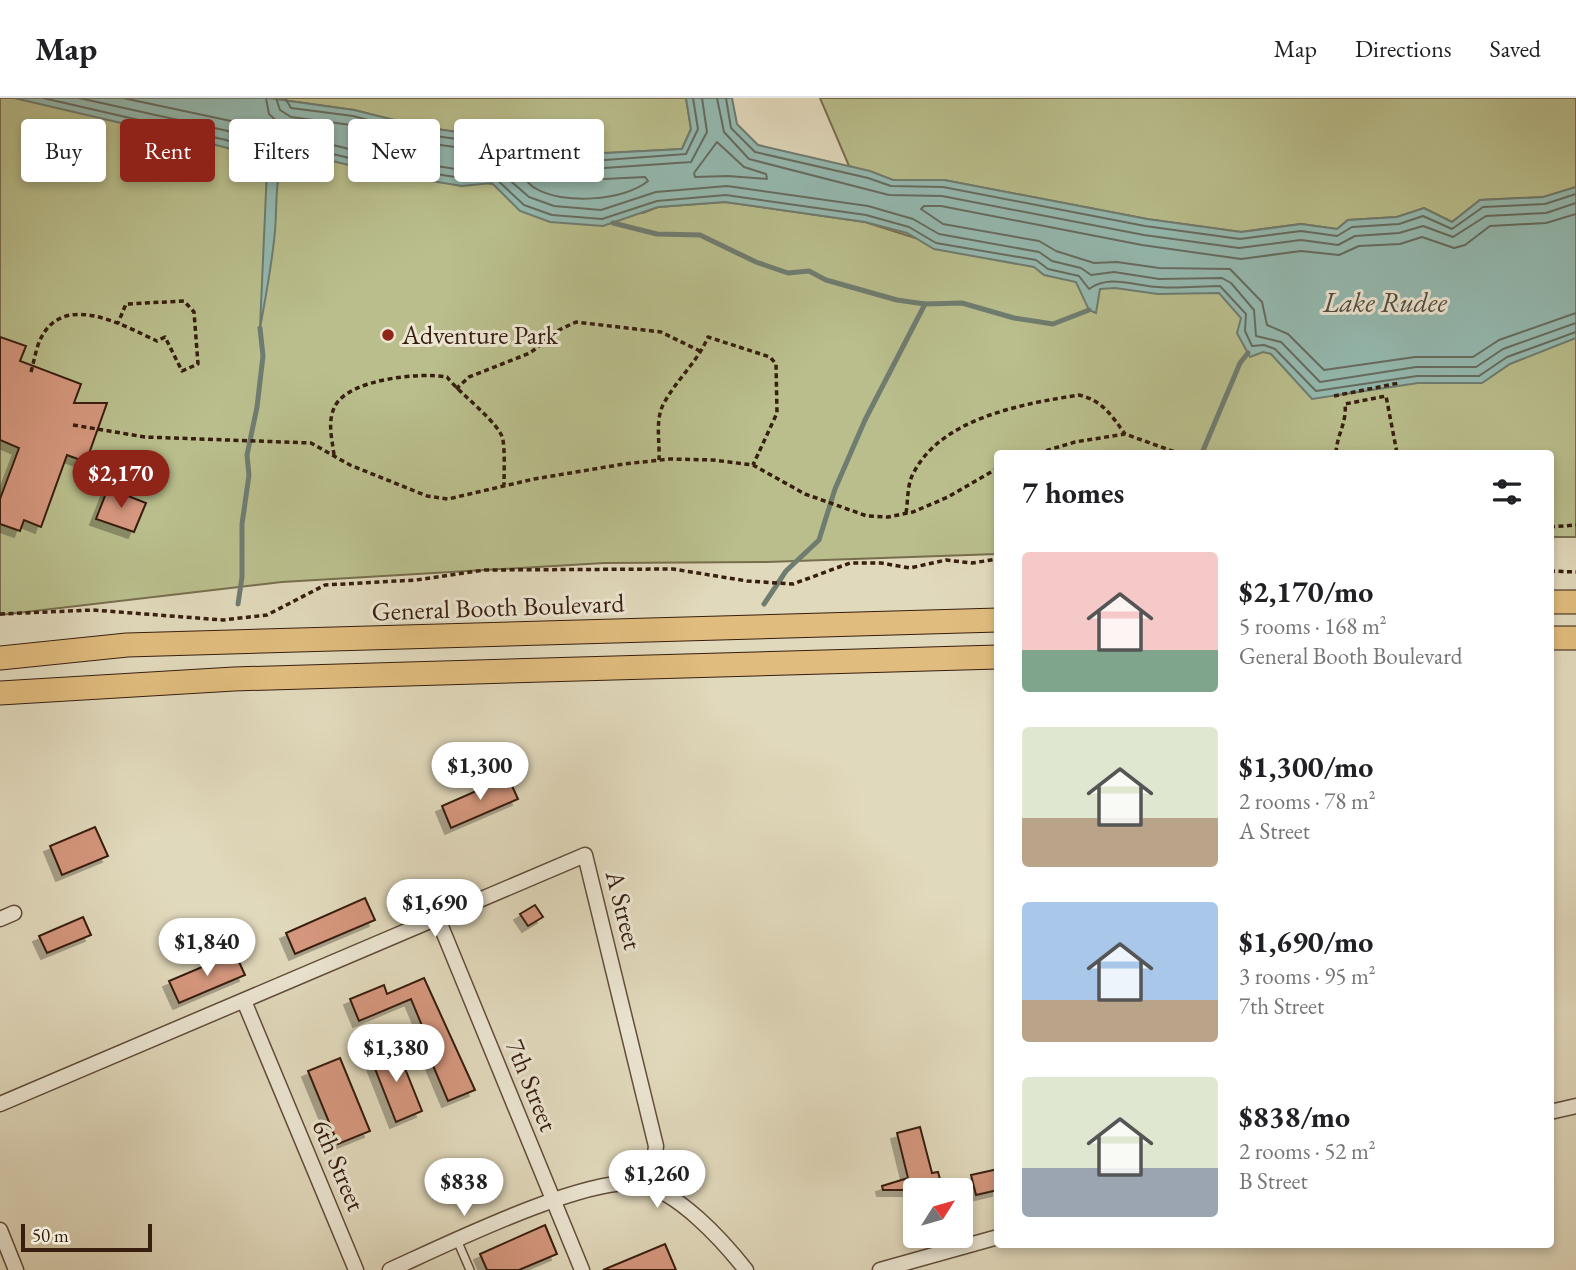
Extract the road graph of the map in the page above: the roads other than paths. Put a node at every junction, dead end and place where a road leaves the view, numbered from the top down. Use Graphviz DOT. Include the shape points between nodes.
graph roads {
  1 [pos="1554,602"];
  2 [pos="1576,602"];
  3 [pos="994,620"];
  4 [pos="1554,638"];
  5 [pos="1576,638"];
  6 [pos="994,657"];
  7 [pos="0,658"];
  8 [pos="0,693"];
  9 [pos="14,913"];
  10 [pos="0,919"];
  11 [pos="438,919"];
  12 [pos="244,1001"];
  13 [pos="0,1104"];
  14 [pos="1576,1106"];
  15 [pos="1554,1111"];
  16 [pos="651,1188"];
  17 [pos="552,1202"];
  18 [pos="0,1230"];
  19 [pos="994,1238"];
  20 [pos="457,1240"];
  21 [pos="16,1270"];
  22 [pos="356,1270"];
  23 [pos="390,1270"];
  24 [pos="470,1270"];
  25 [pos="582,1270"];
  26 [pos="746,1270"];
  27 [pos="880,1270"];
  1 -- 2 [label="highway"];
  3 -- 7 [label="highway, General Booth Boulevard" via="127,645"];
  4 -- 5 [label="highway"];
  6 -- 8 [label="highway" via="234,679"];
  9 -- 10 [label="street"];
  11 -- 12 [label="street, A Street"];
  11 -- 16 [label="street, A Street" via="585,855 656,1146"];
  11 -- 17 [label="street, 7th Street"];
  12 -- 13 [label="street, A Street"];
  12 -- 22 [label="street, 6th Street"];
  14 -- 15 [label="street"];
  16 -- 17 [label="street" via="619,1183"];
  16 -- 26 [label="street" via="703,1224"];
  17 -- 20 [label="street"];
  17 -- 25 [label="street, 7th Street"];
  18 -- 21 [label="street"];
  19 -- 27 [label="street"];
  20 -- 23 [label="street"];
  20 -- 24 [label="lane"];
}
